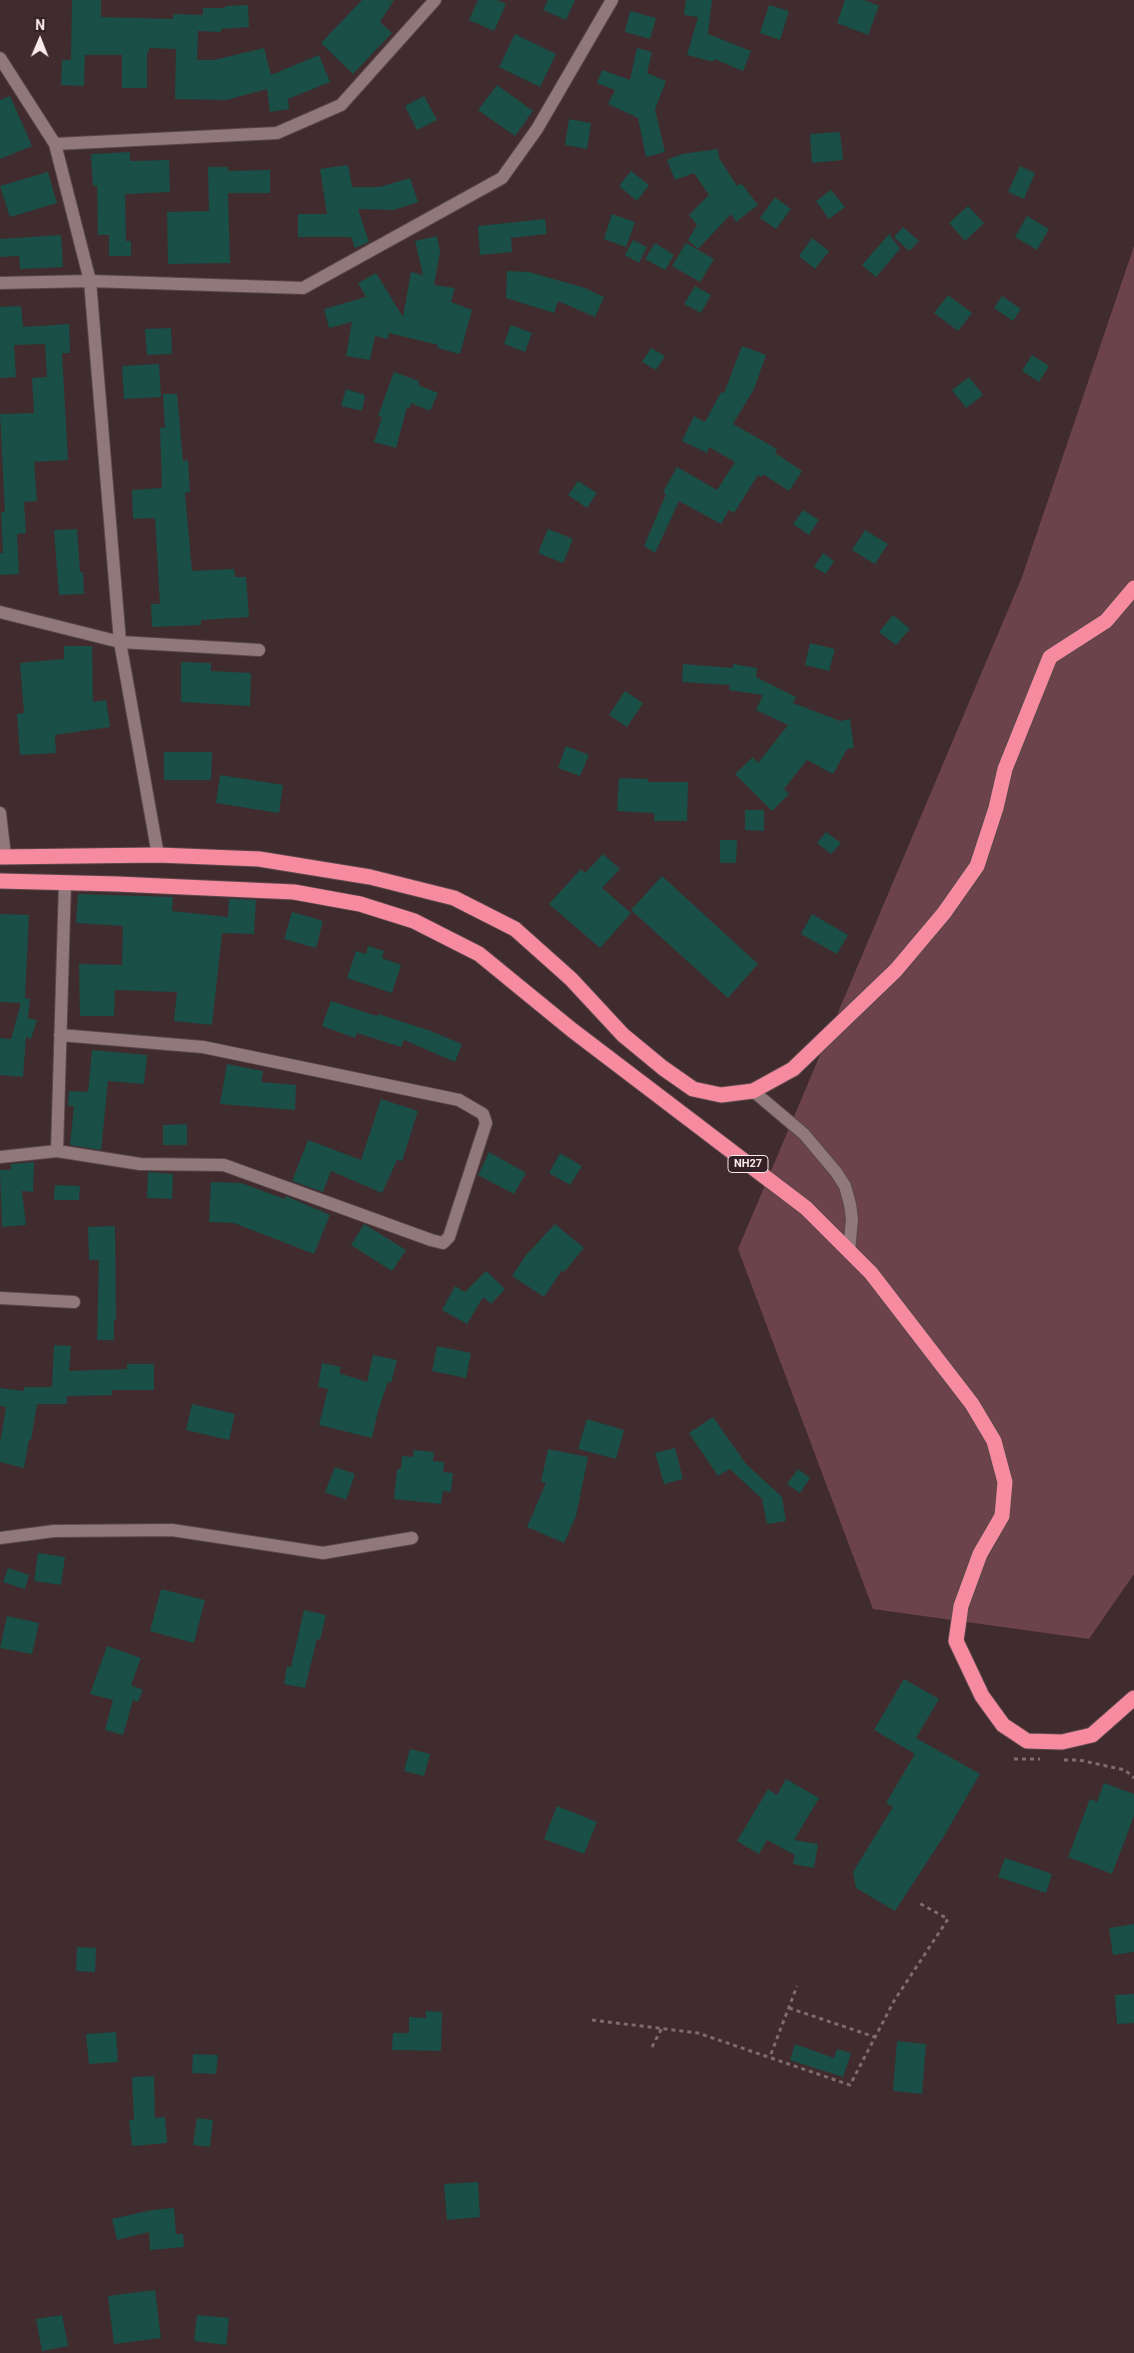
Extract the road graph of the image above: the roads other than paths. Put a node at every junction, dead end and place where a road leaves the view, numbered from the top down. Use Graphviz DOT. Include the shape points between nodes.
graph roads {
  1 [pos="435,0"];
  2 [pos="612,0"];
  3 [pos="0,58"];
  4 [pos="55,144"];
  5 [pos="90,281"];
  6 [pos="0,283"];
  7 [pos="1134,588"];
  8 [pos="0,612"];
  9 [pos="120,642"];
  10 [pos="258,650"];
  11 [pos="0,812"];
  12 [pos="158,855"];
  13 [pos="3,856"];
  14 [pos="0,882"];
  15 [pos="65,882"];
  16 [pos="60,1035"];
  17 [pos="753,1091"];
  18 [pos="57,1150"];
  19 [pos="0,1158"];
  20 [pos="849,1251"];
  21 [pos="0,1298"];
  22 [pos="74,1302"];
  23 [pos="0,1538"];
  24 [pos="412,1538"];
  25 [pos="1134,1698"];
  1 -- 4 [label="street" via="341,104 277,133"];
  2 -- 5 [label="street" via="537,129 502,178 303,288"];
  3 -- 4 [label="street"];
  4 -- 5 [label="street"];
  5 -- 6 [label="street"];
  5 -- 9 [label="street"];
  7 -- 17 [label="highway" via="1106,621 1050,657 1005,769 977,866 944,913 896,970 793,1069"];
  8 -- 9 [label="street"];
  9 -- 10 [label="street"];
  9 -- 12 [label="street"];
  11 -- 13 [label="street"];
  12 -- 13 [label="highway"];
  12 -- 17 [label="highway" via="259,859 370,877 454,898 515,929 571,979 624,1035 693,1089 721,1095"];
  14 -- 15 [label="highway, NH27"];
  15 -- 16 [label="street"];
  15 -- 20 [label="highway, NH27" via="294,892 360,904 414,921 479,954 572,1030 806,1208"];
  16 -- 18 [label="street"];
  16 -- 18 [label="street" via="203,1046 459,1100 483,1114 486,1124 449,1237 443,1243 224,1165 140,1164"];
  17 -- 20 [label="street" via="804,1134 836,1172 850,1204"];
  18 -- 19 [label="street"];
  20 -- 25 [label="highway, NH27" via="871,1273 972,1404 994,1441 1005,1482 1002,1516 980,1554 961,1606 956,1641 982,1696 1003,1725 1027,1741 1062,1742 1092,1735"];
  21 -- 22 [label="street"];
  23 -- 24 [label="street" via="54,1532 172,1530 323,1553"];
}
